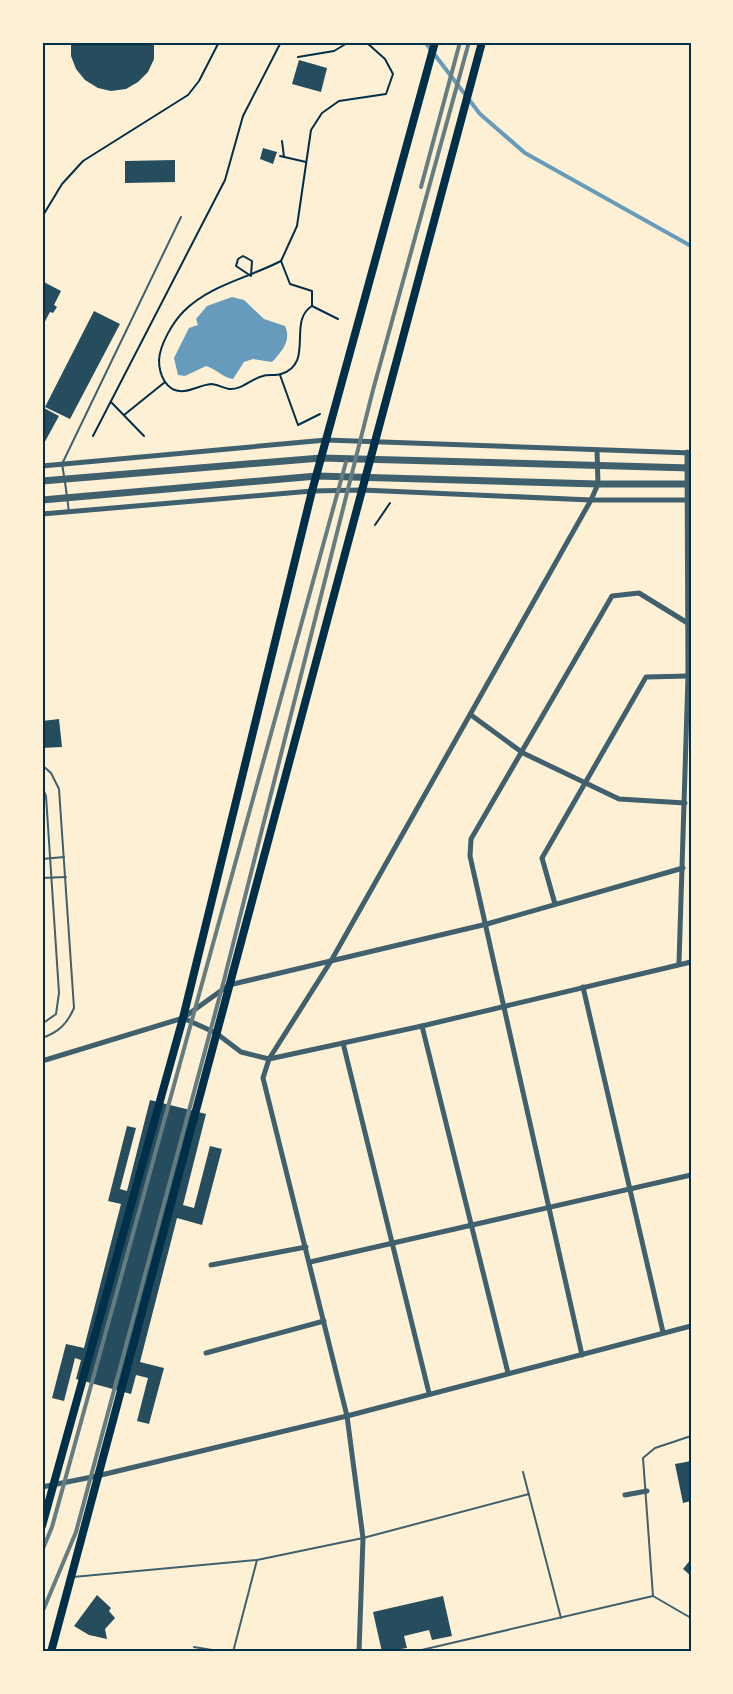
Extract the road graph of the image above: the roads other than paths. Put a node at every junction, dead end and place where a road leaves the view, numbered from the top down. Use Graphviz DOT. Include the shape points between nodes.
graph roads {
  1 [pos="435,42"];
  2 [pos="483,42"];
  3 [pos="181,217"];
  4 [pos="326,440"];
  5 [pos="375,442"];
  6 [pos="597,450"];
  7 [pos="690,452"];
  8 [pos="321,458"];
  9 [pos="370,460"];
  10 [pos="62,464"];
  11 [pos="598,465"];
  12 [pos="42,466"];
  13 [pos="689,468"];
  14 [pos="317,476"];
  15 [pos="366,476"];
  16 [pos="64,480"];
  17 [pos="42,481"];
  18 [pos="598,484"];
  19 [pos="690,484"];
  20 [pos="362,490"];
  21 [pos="312,491"];
  22 [pos="67,498"];
  23 [pos="42,500"];
  24 [pos="591,500"];
  25 [pos="690,500"];
  26 [pos="69,512"];
  27 [pos="42,514"];
  28 [pos="686,622"];
  29 [pos="688,676"];
  30 [pos="471,715"];
  31 [pos="523,753"];
  32 [pos="42,765"];
  33 [pos="583,783"];
  34 [pos="42,786"];
  35 [pos="685,803"];
  36 [pos="64,857"];
  37 [pos="50,858"];
  38 [pos="42,859"];
  39 [pos="684,868"];
  40 [pos="66,877"];
  41 [pos="42,878"];
  42 [pos="52,878"];
  43 [pos="555,904"];
  44 [pos="487,924"];
  45 [pos="332,961"];
  46 [pos="691,962"];
  47 [pos="679,963"];
  48 [pos="229,985"];
  49 [pos="583,987"];
  50 [pos="504,1005"];
  51 [pos="183,1018"];
  52 [pos="42,1024"];
  53 [pos="422,1026"];
  54 [pos="216,1033"];
  55 [pos="42,1038"];
  56 [pos="342,1043"];
  57 [pos="269,1059"];
  58 [pos="42,1061"];
  59 [pos="691,1175"];
  60 [pos="629,1189"];
  61 [pos="550,1207"];
  62 [pos="471,1225"];
  63 [pos="393,1243"];
  64 [pos="306,1247"];
  65 [pos="310,1262"];
  66 [pos="212,1265"];
  67 [pos="324,1321"];
  68 [pos="691,1326"];
  69 [pos="663,1332"];
  70 [pos="206,1353"];
  71 [pos="582,1355"];
  72 [pos="508,1373"];
  73 [pos="429,1393"];
  74 [pos="347,1416"];
  75 [pos="691,1437"];
  76 [pos="523,1472"];
  77 [pos="97,1476"];
  78 [pos="42,1482"];
  79 [pos="51,1484"];
  80 [pos="42,1486"];
  81 [pos="647,1491"];
  82 [pos="529,1494"];
  83 [pos="625,1495"];
  84 [pos="42,1526"];
  85 [pos="363,1538"];
  86 [pos="257,1560"];
  87 [pos="70,1578"];
  88 [pos="653,1596"];
  89 [pos="561,1618"];
  90 [pos="691,1618"];
  91 [pos="194,1647"];
  92 [pos="51,1650"];
  93 [pos="63,1652"];
  94 [pos="224,1652"];
  95 [pos="233,1652"];
  96 [pos="359,1652"];
  97 [pos="413,1652"];
  1 -- 4 [label="main road"];
  2 -- 5 [label="main road"];
  3 -- 10 [label="lane"];
  4 -- 5 [label="street"];
  4 -- 8 [label="main road"];
  4 -- 10 [label="street"];
  5 -- 6 [label="street"];
  5 -- 9 [label="main road"];
  6 -- 7 [label="street"];
  6 -- 11 [label="street"];
  7 -- 13 [label="street"];
  8 -- 9 [label="street"];
  8 -- 14 [label="main road"];
  8 -- 16 [label="street"];
  9 -- 11 [label="street"];
  9 -- 15 [label="main road"];
  10 -- 12 [label="street"];
  10 -- 16 [label="lane"];
  11 -- 13 [label="street"];
  11 -- 18 [label="street"];
  13 -- 19 [label="street"];
  14 -- 15 [label="street"];
  14 -- 21 [label="main road"];
  14 -- 22 [label="street"];
  15 -- 18 [label="street"];
  15 -- 20 [label="main road"];
  16 -- 17 [label="street"];
  16 -- 22 [label="lane"];
  18 -- 19 [label="street"];
  18 -- 24 [label="street"];
  19 -- 25 [label="street"];
  20 -- 21 [label="street"];
  20 -- 24 [label="street"];
  20 -- 48 [label="main road"];
  21 -- 26 [label="street"];
  21 -- 51 [label="main road"];
  22 -- 23 [label="street"];
  22 -- 26 [label="lane"];
  24 -- 25 [label="street"];
  24 -- 30 [label="street"];
  25 -- 28 [label="street"];
  26 -- 27 [label="street"];
  28 -- 29 [label="street"];
  28 -- 31 [label="street" via="639,593 612,596"];
  29 -- 33 [label="street" via="646,677"];
  29 -- 35 [label="street"];
  30 -- 31 [label="street"];
  30 -- 45 [label="street"];
  31 -- 33 [label="street"];
  31 -- 44 [label="street" via="471,839 470,856"];
  32 -- 36 [label="lane" via="59,789"];
  33 -- 35 [label="street" via="619,799"];
  33 -- 43 [label="street" via="542,858"];
  34 -- 37 [label="lane"];
  35 -- 39 [label="street"];
  36 -- 37 [label="lane"];
  36 -- 40 [label="lane"];
  37 -- 38 [label="lane"];
  37 -- 42 [label="lane"];
  39 -- 43 [label="street"];
  39 -- 47 [label="street"];
  40 -- 42 [label="lane"];
  40 -- 55 [label="lane" via="74,1008 68,1022"];
  41 -- 42 [label="lane"];
  42 -- 52 [label="lane" via="59,1007 50,1021"];
  43 -- 44 [label="street"];
  44 -- 45 [label="street"];
  44 -- 50 [label="street"];
  45 -- 48 [label="street"];
  45 -- 57 [label="street"];
  46 -- 47 [label="street"];
  47 -- 49 [label="street"];
  48 -- 51 [label="street"];
  48 -- 54 [label="main road"];
  49 -- 50 [label="street"];
  49 -- 60 [label="street"];
  50 -- 53 [label="street"];
  50 -- 61 [label="street"];
  51 -- 54 [label="street"];
  51 -- 58 [label="street"];
  51 -- 79 [label="main road"];
  53 -- 56 [label="street"];
  53 -- 62 [label="street"];
  54 -- 57 [label="street" via="241,1052"];
  54 -- 77 [label="main road"];
  56 -- 57 [label="street"];
  56 -- 63 [label="street"];
  57 -- 64 [label="street" via="263,1078"];
  59 -- 60 [label="street"];
  60 -- 61 [label="street"];
  60 -- 69 [label="street"];
  61 -- 62 [label="street"];
  61 -- 71 [label="street"];
  62 -- 63 [label="street"];
  62 -- 72 [label="street"];
  63 -- 65 [label="street"];
  63 -- 73 [label="street"];
  64 -- 65 [label="street"];
  64 -- 66 [label="street"];
  65 -- 67 [label="street"];
  67 -- 70 [label="street"];
  67 -- 74 [label="street"];
  68 -- 69 [label="street"];
  69 -- 71 [label="street"];
  71 -- 72 [label="street"];
  72 -- 73 [label="street"];
  73 -- 74 [label="street"];
  74 -- 77 [label="street"];
  74 -- 85 [label="street"];
  75 -- 81 [label="lane" via="655,1448 643,1458"];
  76 -- 82 [label="lane"];
  77 -- 79 [label="street"];
  77 -- 87 [label="main road"];
  78 -- 79 [label="street"];
  79 -- 80 [label="street"];
  79 -- 84 [label="main road"];
  81 -- 83 [label="street"];
  81 -- 88 [label="lane"];
  82 -- 85 [label="lane"];
  82 -- 89 [label="lane"];
  85 -- 86 [label="lane"];
  85 -- 96 [label="street"];
  86 -- 87 [label="lane"];
  86 -- 95 [label="lane"];
  87 -- 92 [label="main road"];
  88 -- 89 [label="lane"];
  88 -- 90 [label="lane"];
  89 -- 97 [label="lane"];
  91 -- 94 [label="lane"];
  92 -- 93 [label="lane"];
}
